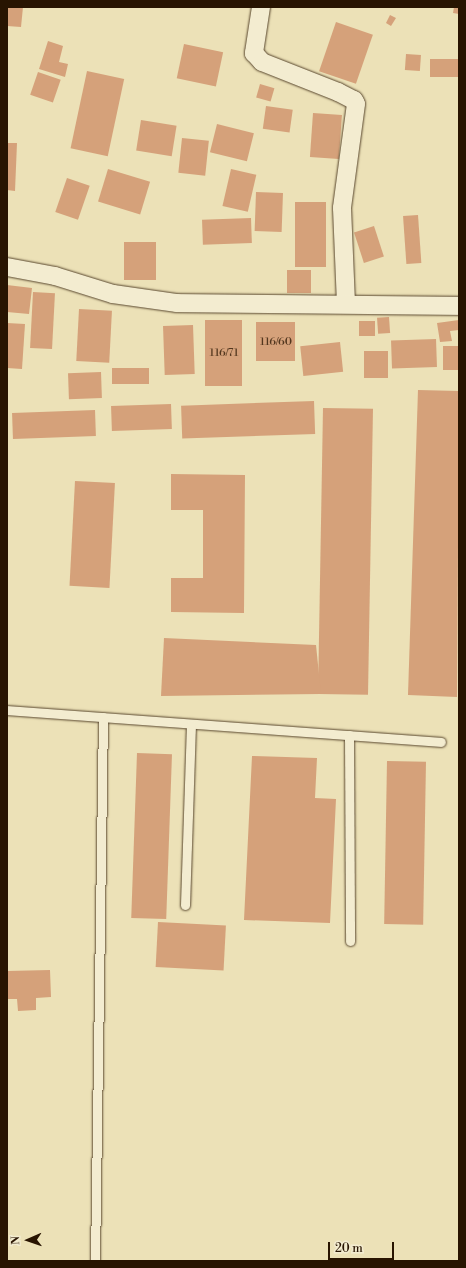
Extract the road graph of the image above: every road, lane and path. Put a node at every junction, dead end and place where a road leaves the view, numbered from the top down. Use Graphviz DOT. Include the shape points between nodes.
graph roads {
  1 [pos="260,7"];
  2 [pos="7,267"];
  3 [pos="346,303"];
  4 [pos="459,306"];
  5 [pos="7,710"];
  6 [pos="103,717"];
  7 [pos="191,724"];
  8 [pos="349,735"];
  9 [pos="441,742"];
  10 [pos="185,905"];
  11 [pos="350,941"];
  12 [pos="95,1261"];
  1 -- 3 [label="street" via="254,53 262,62 338,92 354,100 356,104 342,208"];
  2 -- 3 [label="street" via="55,276 113,294 177,303"];
  3 -- 4 [label="street"];
  5 -- 6 [label="lane"];
  6 -- 7 [label="lane"];
  6 -- 12 [label="lane"];
  7 -- 8 [label="lane"];
  7 -- 10 [label="lane"];
  8 -- 9 [label="lane"];
  8 -- 11 [label="lane"];
}
